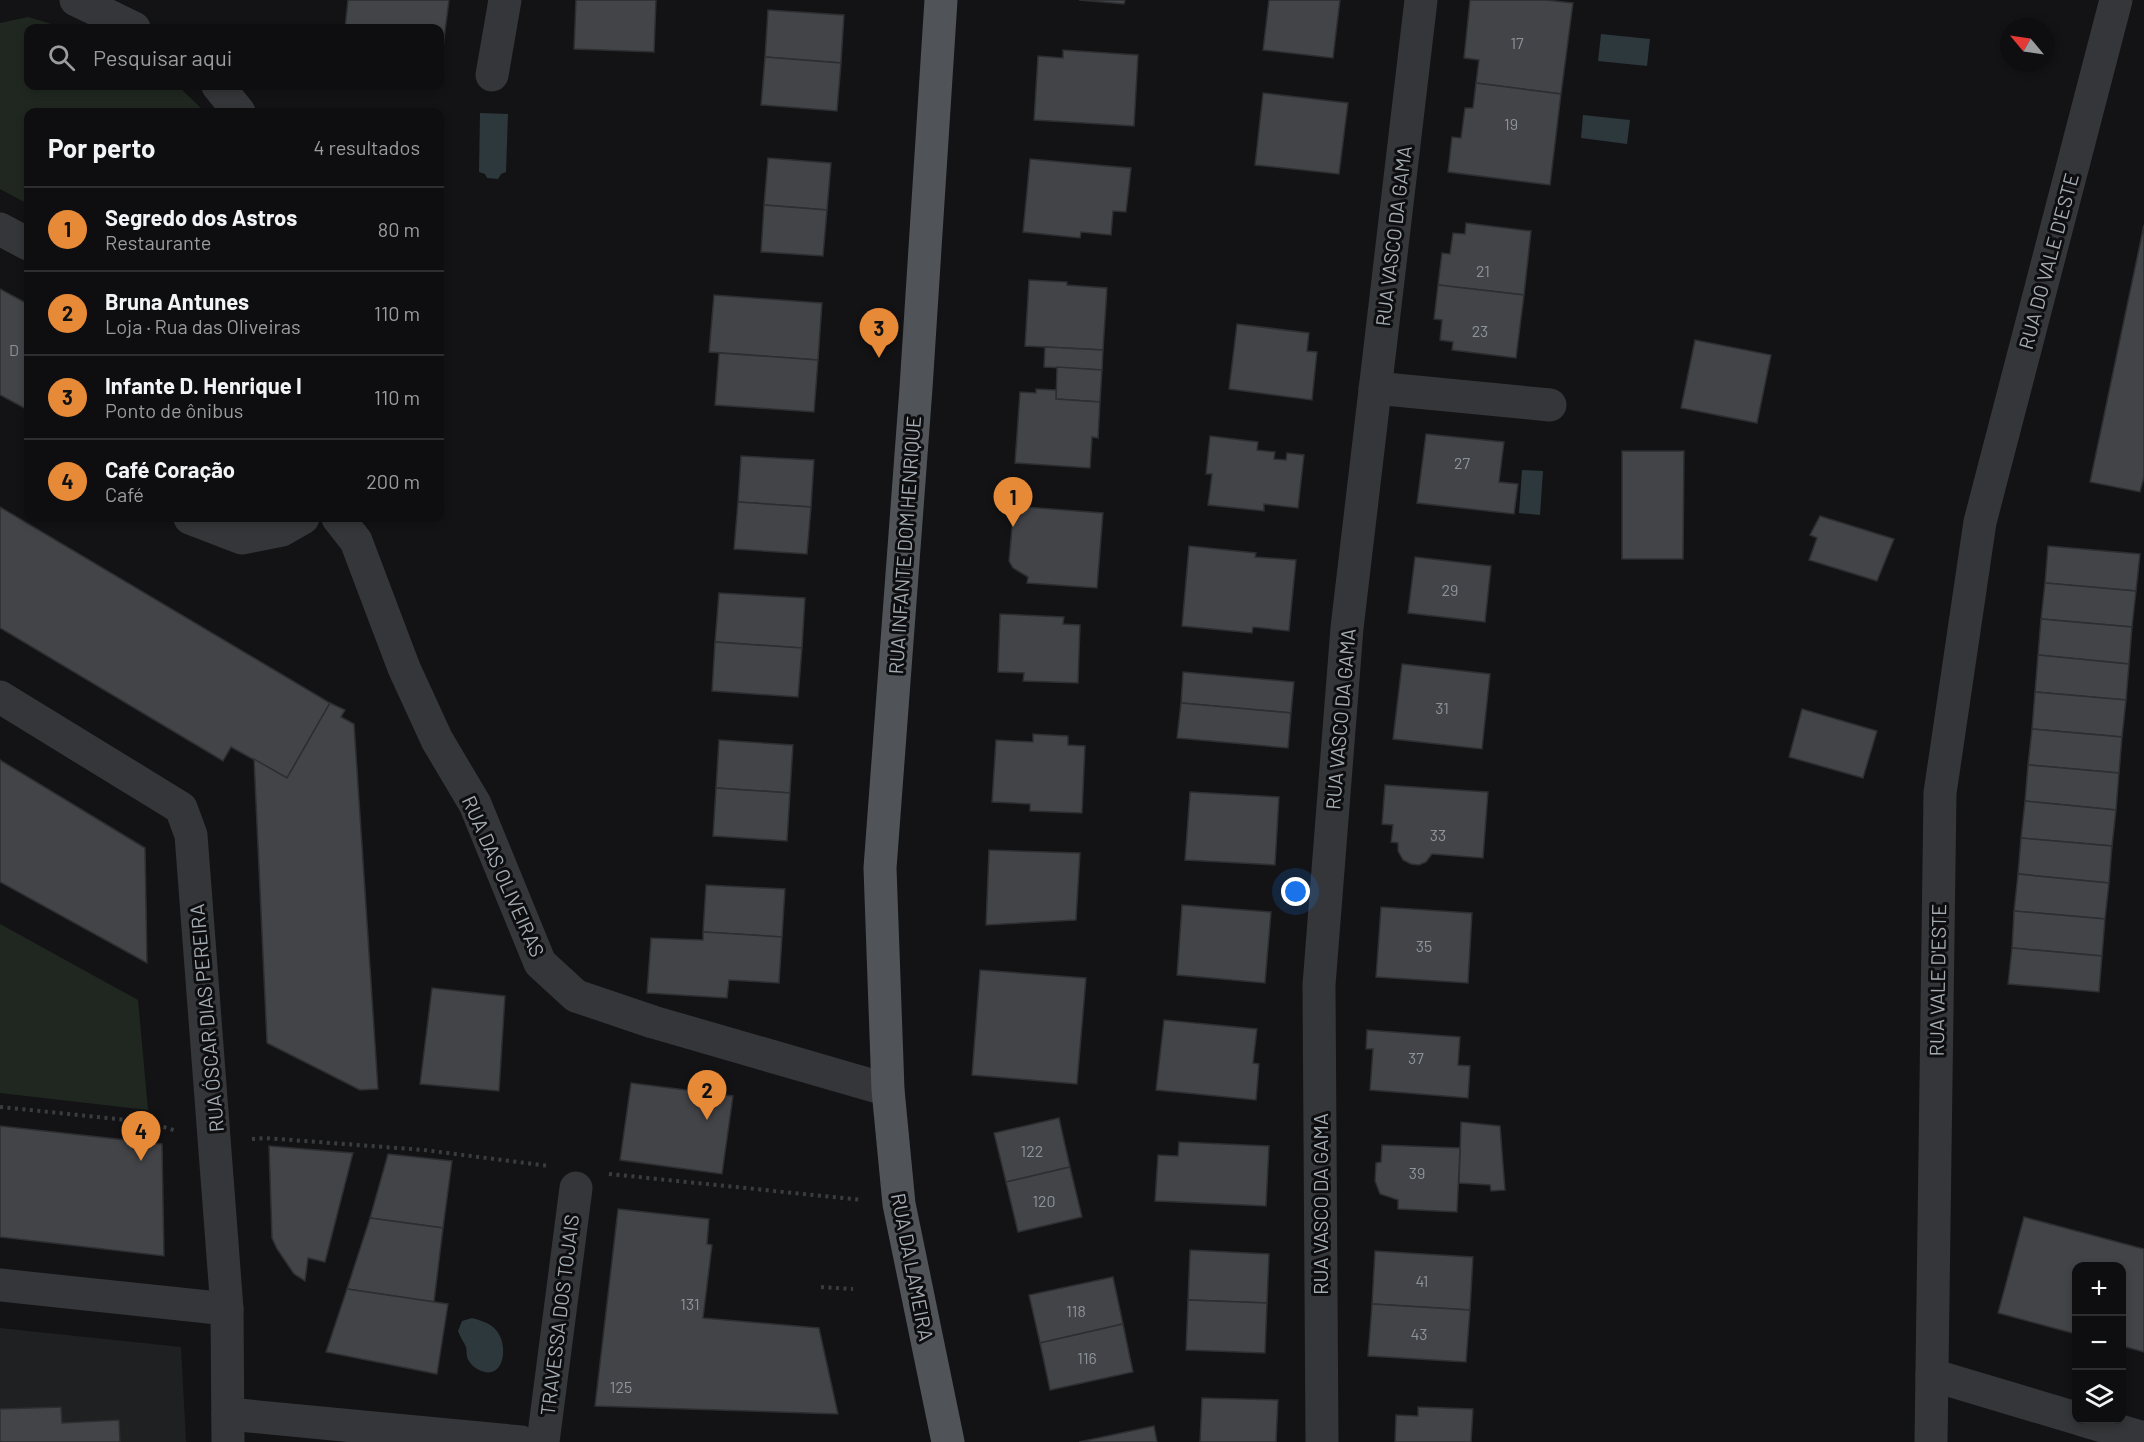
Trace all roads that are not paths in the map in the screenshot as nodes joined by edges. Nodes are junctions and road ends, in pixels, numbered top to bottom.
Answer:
1 (76, 0) edge
2 (505, 0) edge
3 (941, 0) edge
4 (1421, 0) edge
5 (2116, 0) edge
6 (126, 24) edge
7 (492, 75) dead end
8 (221, 90) edge
9 (236, 108) edge
10 (0, 229) edge
11 (24, 242) edge
12 (1375, 388) junction
13 (1550, 405) dead end
14 (200, 522) edge
15 (296, 522) edge
16 (341, 522) edge
17 (1980, 522) joint
18 (0, 697) edge
19 (888, 1090) junction
20 (576, 1188) dead end
21 (0, 1285) edge
22 (227, 1309) junction
23 (1932, 1375) junction
24 (2072, 1417) edge
25 (2098, 1424) edge
26 (228, 1428) edge
27 (2144, 1438) edge
28 (521, 1442) edge
29 (543, 1442) edge
30 (948, 1442) edge
31 (1322, 1442) edge
32 (1930, 1442) edge

1 - 6 street
2 - 7 street
3 - 19 main road, RUA INFANTE DOM HENRIQUE
4 - 12 street, RUA VASCO DA GAMA
5 - 17 street, RUA DO VALE D'ESTE
8 - 9 street
10 - 11 street
12 - 13 street
12 - 31 street, RUA VASCO DA GAMA
14 - 15 street
16 - 19 street, RUA DAS OLIVEIRAS
17 - 23 street, RUA VALE D'ESTE
18 - 22 street, RUA ÓSCAR DIAS PEREIRA
19 - 30 main road, RUA DA LAMEIRA
20 - 29 street, TRAVESSA DOS TOJAIS
21 - 22 street
22 - 26 street, RUA ÓSCAR DIAS PEREIRA
23 - 24 street
23 - 32 street, RUA VALE D'ESTE
25 - 27 street
26 - 28 street

